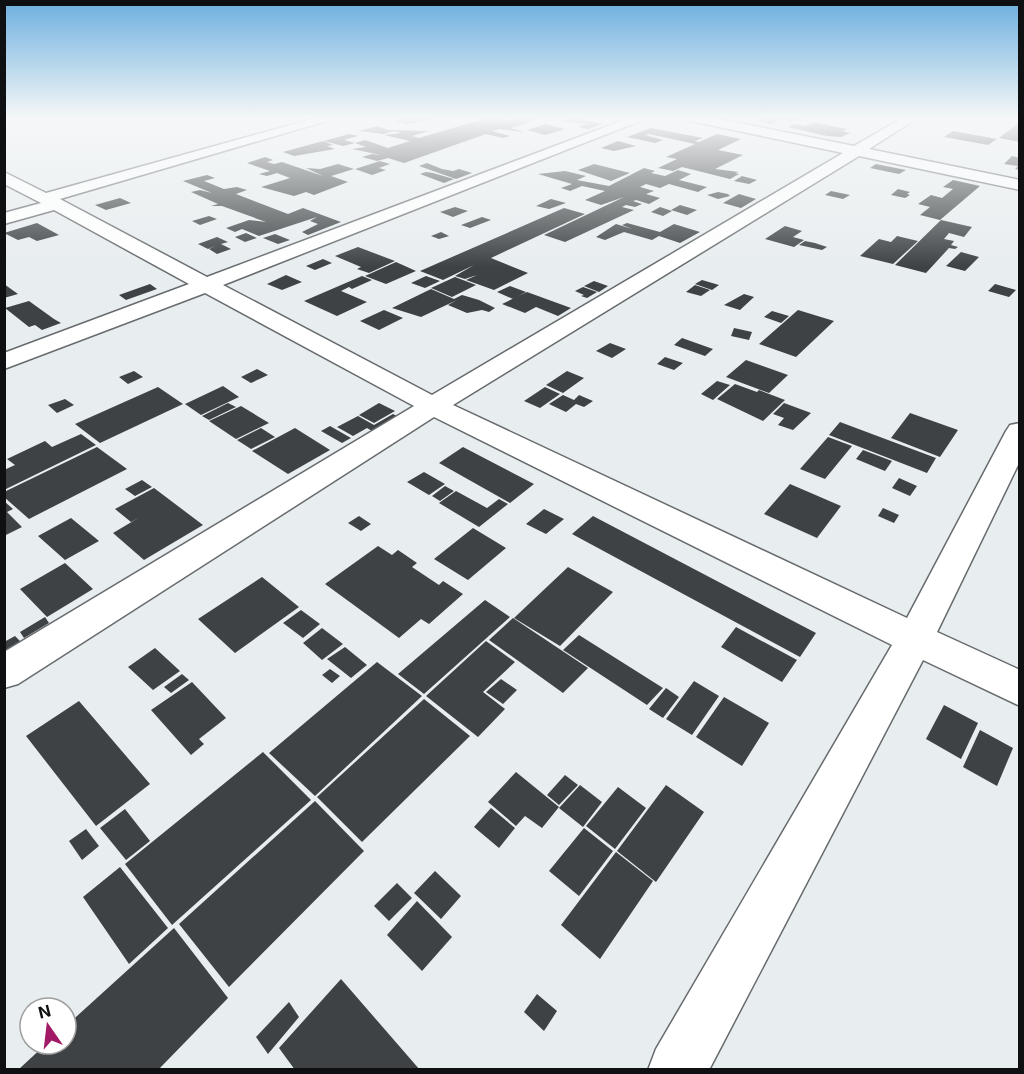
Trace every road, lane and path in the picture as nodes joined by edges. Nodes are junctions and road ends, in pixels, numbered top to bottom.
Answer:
1 (166, 167) edge
2 (515, 167) edge
3 (827, 167) edge
4 (933, 167) edge
5 (4, 177) edge
6 (1020, 185) edge
7 (52, 201) junction
8 (4, 219) edge
9 (208, 286) junction
10 (4, 362) edge
11 (434, 406) junction
12 (1020, 431) edge
13 (916, 637) junction
14 (4, 672) edge
15 (1020, 689) edge
16 (676, 1070) edge

1 - 7 street
2 - 9 street
3 - 11 street
4 - 6 street
5 - 7 street
7 - 8 street
7 - 9 street
9 - 10 street
9 - 11 street
11 - 13 street
11 - 14 street
12 - 13 street
13 - 15 street
13 - 16 street

